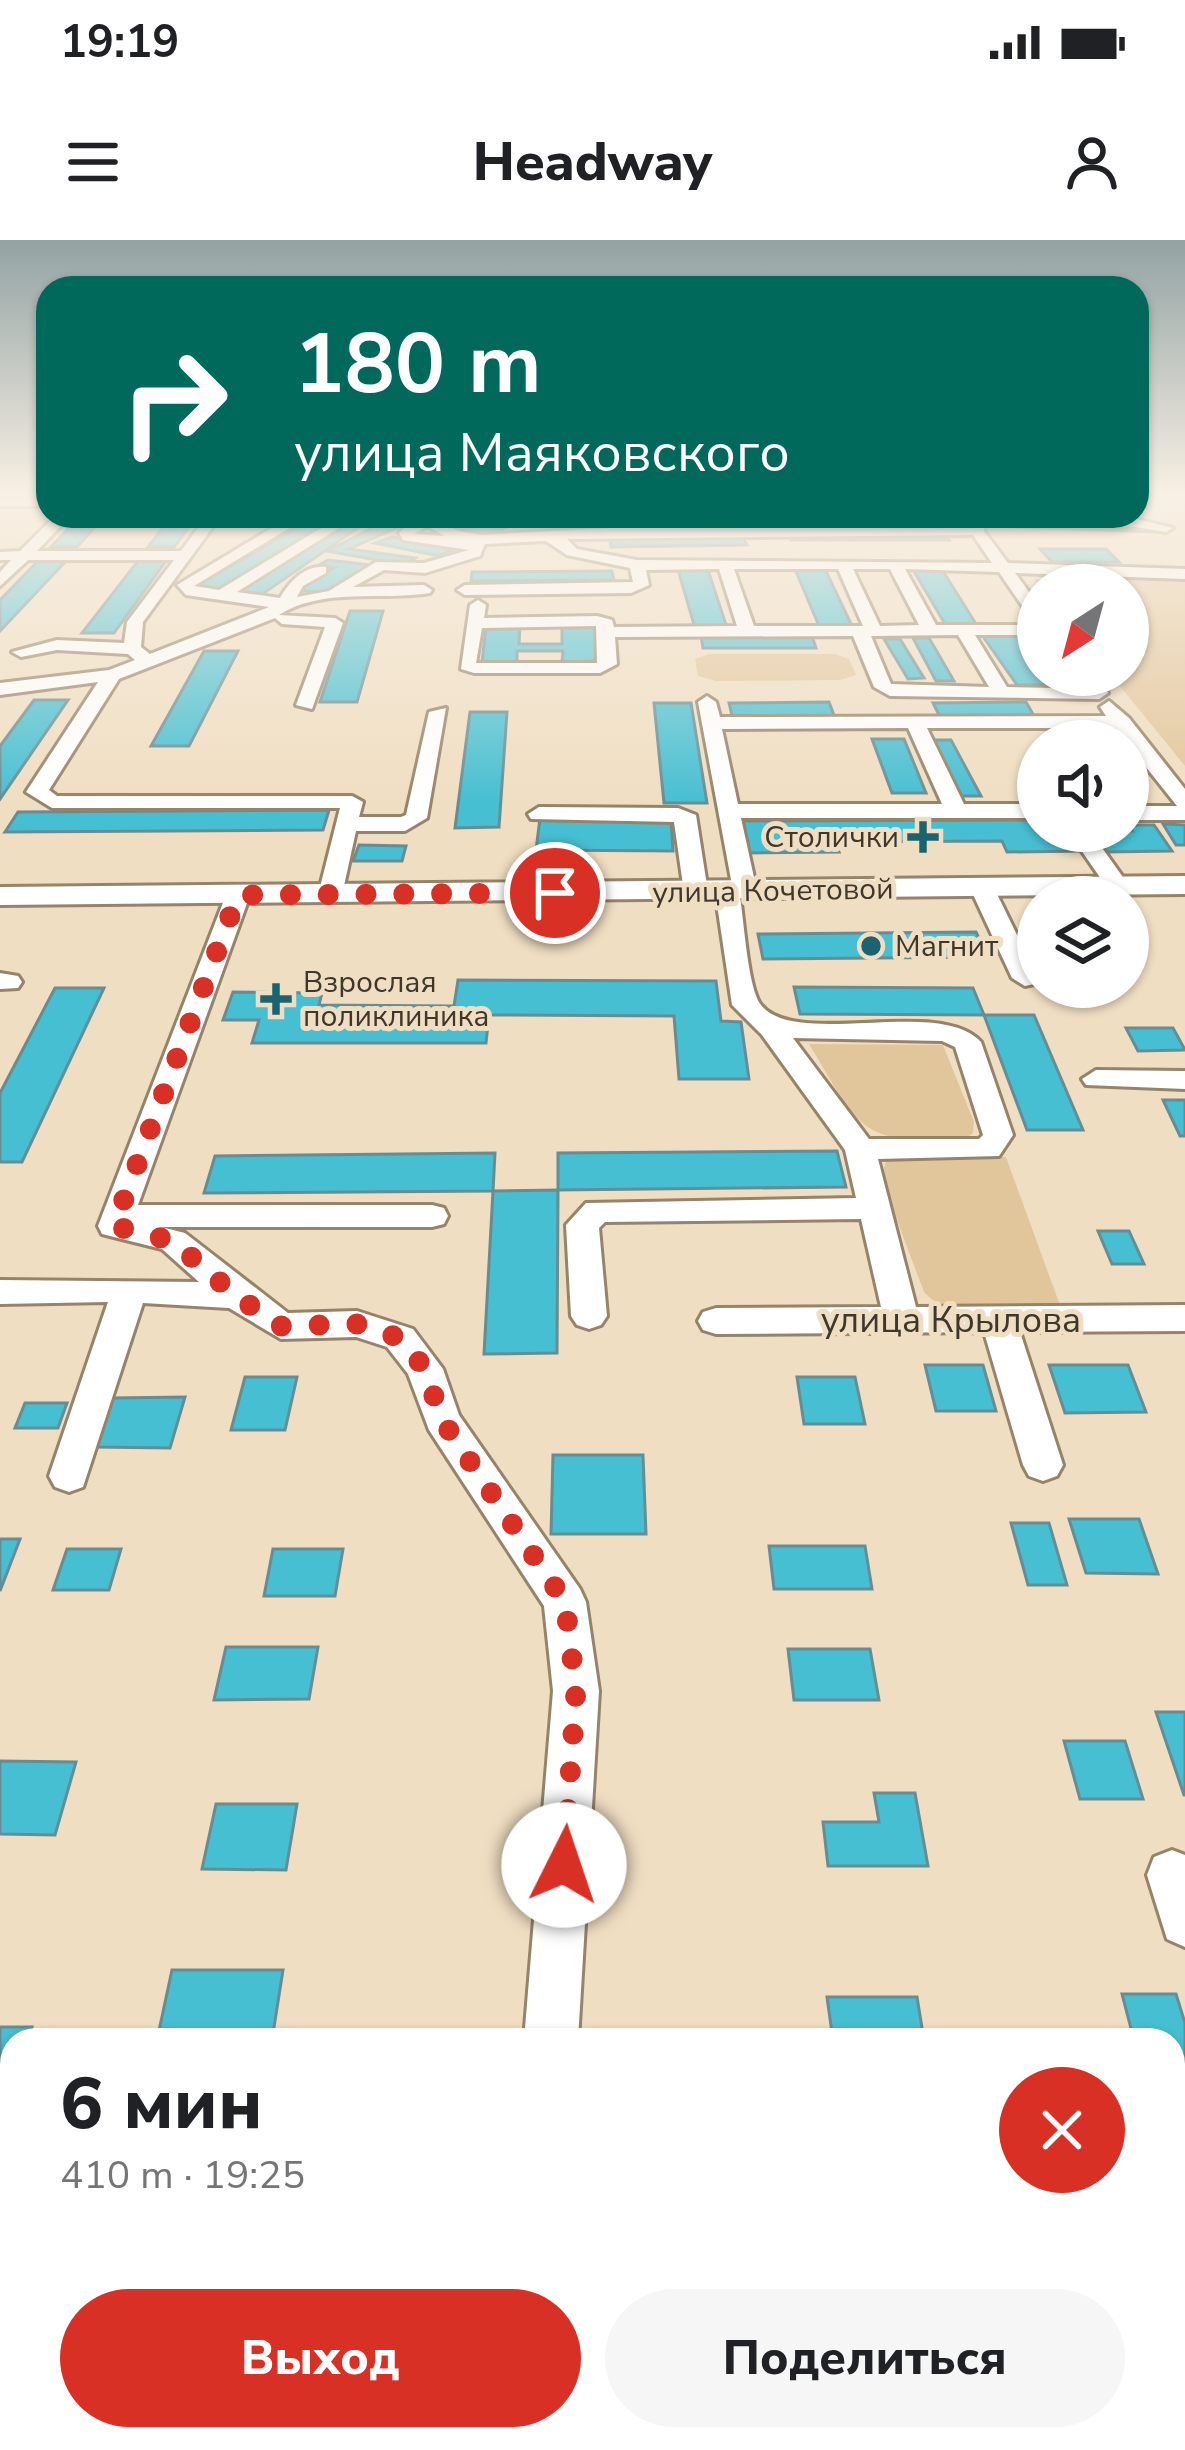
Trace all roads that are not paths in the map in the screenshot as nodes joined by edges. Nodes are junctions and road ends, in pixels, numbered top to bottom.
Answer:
1 (154, 597) edge
2 (219, 597) edge
3 (289, 597) edge
4 (318, 597) edge
5 (736, 597) edge
6 (855, 597) edge
7 (912, 597) edge
8 (285, 604) junction
9 (261, 620) junction
10 (929, 630) junction
11 (963, 630) junction
12 (1017, 630) edge
13 (867, 631) junction
14 (606, 632) junction
15 (747, 632) junction
16 (132, 649) junction
17 (148, 662) junction
18 (112, 675) junction
19 (0, 676) edge
20 (0, 689) edge
21 (1002, 692) junction
22 (1017, 692) edge
23 (1101, 696) edge
24 (305, 705) dead end
25 (439, 712) dead end
26 (1120, 720) edge
27 (1017, 722) edge
28 (915, 723) junction
29 (1149, 757) edge
30 (1185, 803) edge
31 (729, 811) junction
32 (956, 811) junction
33 (1017, 811) edge
34 (1149, 813) edge
35 (1185, 813) edge
36 (539, 814) dead end
37 (347, 824) junction
38 (1185, 885) edge
39 (1149, 886) edge
40 (1017, 887) edge
41 (982, 888) junction
42 (723, 891) junction
43 (238, 895) junction
44 (330, 895) junction
45 (0, 896) edge
46 (1017, 961) edge
47 (772, 1029) junction
48 (1096, 1079) dead end
49 (1185, 1080) edge
50 (860, 1148) junction
51 (875, 1208) junction
52 (432, 1216) dead end
53 (116, 1221) junction
54 (122, 1290) junction
55 (0, 1292) edge
56 (236, 1296) junction
57 (589, 1316) dead end
58 (1185, 1318) edge
59 (998, 1319) junction
60 (902, 1320) junction
61 (716, 1322) dead end
62 (1043, 1465) dead end
63 (69, 1475) dead end
64 (552, 2028) edge

1 - 16 street
2 - 8 street
3 - 8 street
4 - 8 street
5 - 15 street
6 - 13 street
7 - 10 street
8 - 9 street
9 - 17 street
9 - 24 street
10 - 11 street
10 - 13 street
11 - 12 street
11 - 21 street
13 - 15 street
13 - 21 street
14 - 14 street
14 - 15 street
16 - 17 street
16 - 19 street
17 - 18 street
18 - 20 street
18 - 37 street
21 - 22 street
23 - 26 street
25 - 37 street
27 - 28 street
28 - 31 street
28 - 32 street
29 - 30 street
31 - 32 street
31 - 42 street
32 - 33 street
34 - 35 street
36 - 42 street
37 - 44 street
38 - 39 main road, улица Кочетовой
40 - 41 main road, улица Кочетовой
41 - 42 main road, улица Кочетовой
41 - 46 street
42 - 44 main road, улица Кочетовой
42 - 47 street
43 - 44 main road, улица Кочетовой
43 - 45 main road, улица Кочетовой
43 - 53 street
47 - 50 street
47 - 50 street
48 - 49 street
50 - 51 street
51 - 57 street
51 - 60 street
52 - 53 street
53 - 54 street
53 - 56 street
54 - 55 street
54 - 56 street
54 - 63 street
56 - 64 street
58 - 59 street, улица Крылова
59 - 60 street, улица Крылова
59 - 62 street
60 - 61 street, улица Крылова

